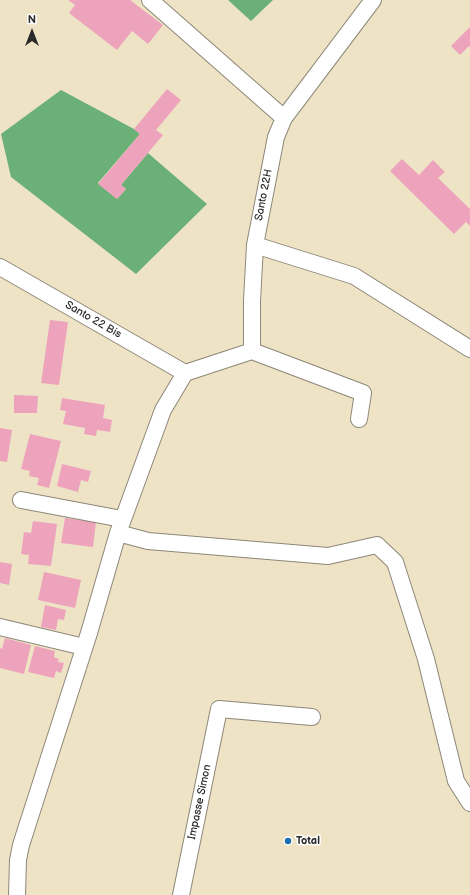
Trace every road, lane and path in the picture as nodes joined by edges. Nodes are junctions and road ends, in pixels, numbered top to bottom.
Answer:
1 (150, 0) edge
2 (373, 0) edge
3 (284, 118) junction
4 (255, 245) junction
5 (0, 267) edge
6 (470, 349) edge
7 (252, 351) junction
8 (185, 373) junction
9 (359, 419) dead end
10 (21, 500) dead end
11 (120, 526) junction
12 (0, 627) edge
13 (84, 647) junction
14 (312, 717) dead end
15 (470, 803) edge
16 (17, 895) edge
17 (181, 895) edge

1 - 3 street
2 - 3 street, Santo 22H
3 - 4 street, Santo 22H
4 - 6 street
4 - 7 street, Santo 22H
5 - 8 street, Santo 22 Bis
7 - 8 street
7 - 9 street
8 - 11 street
10 - 11 street
11 - 13 street
11 - 15 street
12 - 13 street
13 - 16 street
14 - 17 street, Impasse Simon

